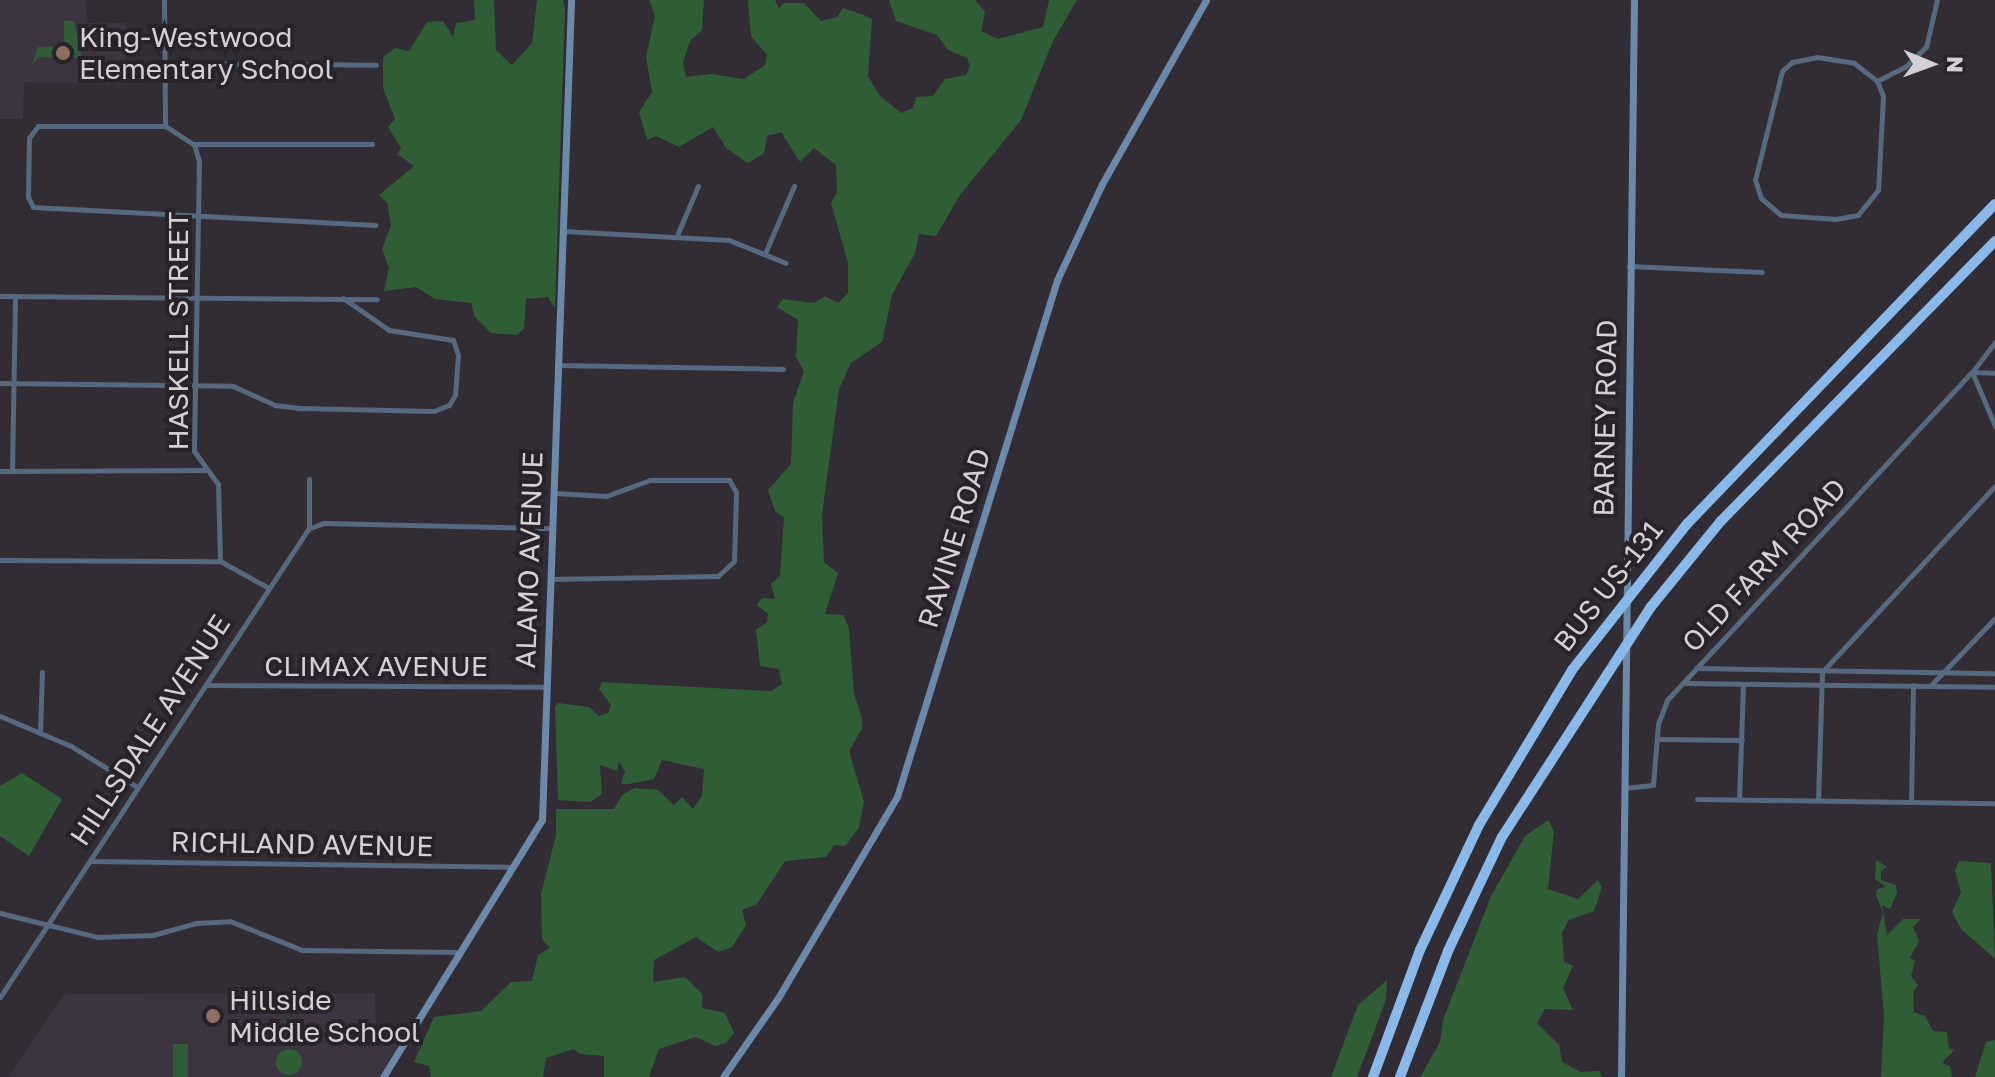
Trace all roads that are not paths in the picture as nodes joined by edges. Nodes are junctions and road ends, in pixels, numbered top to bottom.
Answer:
1 (164, 0) edge
2 (571, 0) edge
3 (1206, 0) edge
4 (1634, 0) edge
5 (1937, 0) edge
6 (163, 63) junction
7 (376, 65) dead end
8 (1877, 81) junction
9 (165, 126) junction
10 (193, 144) junction
11 (372, 144) dead end
12 (698, 186) dead end
13 (794, 186) dead end
14 (1995, 204) edge
15 (197, 218) junction
16 (376, 225) dead end
17 (563, 231) junction
18 (678, 233) junction
19 (1995, 241) edge
20 (766, 251) junction
21 (786, 263) dead end
22 (1628, 266) junction
23 (1762, 272) dead end
24 (0, 296) edge
25 (15, 296) junction
26 (196, 297) junction
27 (343, 298) junction
28 (377, 299) dead end
29 (1995, 342) edge
30 (556, 365) junction
31 (783, 369) dead end
32 (1972, 372) junction
33 (1995, 373) edge
34 (0, 383) edge
35 (13, 383) junction
36 (193, 385) junction
37 (1995, 426) edge
38 (205, 470) junction
39 (0, 471) edge
40 (12, 471) junction
41 (309, 479) dead end
42 (1995, 486) edge
43 (553, 493) junction
44 (309, 528) junction
45 (552, 528) junction
46 (0, 560) edge
47 (220, 561) junction
48 (551, 579) junction
49 (267, 587) junction
50 (1995, 618) edge
51 (1696, 668) junction
52 (42, 672) dead end
53 (1822, 672) junction
54 (1943, 673) junction
55 (1995, 673) edge
56 (1682, 683) junction
57 (1743, 684) junction
58 (205, 685) junction
59 (1822, 685) junction
60 (1913, 685) junction
61 (1932, 685) junction
62 (547, 687) junction
63 (1995, 687) edge
64 (0, 716) edge
65 (40, 731) junction
66 (1657, 739) junction
67 (1742, 740) junction
68 (137, 787) junction
69 (1624, 788) junction
70 (1697, 799) dead end
71 (1739, 800) junction
72 (1818, 800) junction
73 (1911, 801) junction
74 (1995, 803) edge
75 (89, 861) junction
76 (515, 867) junction
77 (0, 913) edge
78 (48, 925) junction
79 (460, 952) junction
80 (0, 997) edge
81 (383, 1077) edge
82 (723, 1077) edge
83 (1373, 1077) edge
84 (1400, 1077) edge
85 (1621, 1077) edge

1 - 6 street
2 - 17 street, ALAMO AVENUE
3 - 82 street, RAVINE ROAD
4 - 22 street, BARNEY ROAD
5 - 8 street
6 - 7 street
6 - 9 street
8 - 8 street
9 - 10 street
9 - 15 street
10 - 11 street
10 - 15 street, HASKELL STREET
12 - 18 street
13 - 20 street
14 - 83 highway, BUS US-131
15 - 16 street
15 - 26 street, HASKELL STREET
17 - 18 street
17 - 30 street, ALAMO AVENUE
18 - 20 street
19 - 84 highway, BUS US-131
20 - 21 street
22 - 23 street
22 - 69 street, BARNEY ROAD
24 - 25 street
25 - 26 street
25 - 35 street
26 - 27 street
26 - 36 street, HASKELL STREET
27 - 28 street
27 - 36 street
29 - 32 street, OLD FARM ROAD
30 - 31 street
30 - 43 street, ALAMO AVENUE
32 - 33 street
32 - 37 street
32 - 51 street, OLD FARM ROAD
34 - 35 street
35 - 36 street
35 - 40 street
36 - 38 street, HASKELL STREET
38 - 40 street
38 - 47 street, HASKELL STREET
39 - 40 street
41 - 44 street
42 - 53 street
43 - 45 street, ALAMO AVENUE
43 - 48 street
44 - 45 street
44 - 49 street, HILLSDALE AVENUE
45 - 48 street, ALAMO AVENUE
46 - 47 street
47 - 49 street
48 - 62 street, ALAMO AVENUE
49 - 58 street, HILLSDALE AVENUE
50 - 54 street
51 - 53 street
51 - 56 street, OLD FARM ROAD
52 - 65 street
53 - 54 street
53 - 59 street
54 - 55 street
54 - 61 street
56 - 57 street
56 - 66 street, OLD FARM ROAD
57 - 59 street
57 - 67 street
58 - 62 street, CLIMAX AVENUE
58 - 68 street, HILLSDALE AVENUE
59 - 60 street
59 - 72 street
60 - 61 street
60 - 73 street
61 - 63 street
62 - 76 street, ALAMO AVENUE
64 - 65 street
65 - 68 street
66 - 67 street
66 - 69 street, OLD FARM ROAD
67 - 71 street
68 - 75 street, HILLSDALE AVENUE
69 - 85 street, BARNEY ROAD
70 - 71 street
71 - 72 street
72 - 73 street
73 - 74 street
75 - 76 street, RICHLAND AVENUE
75 - 78 street, HILLSDALE AVENUE
76 - 79 street, ALAMO AVENUE
77 - 78 street
78 - 79 street
78 - 80 street, HILLSDALE AVENUE
79 - 81 street, ALAMO AVENUE

